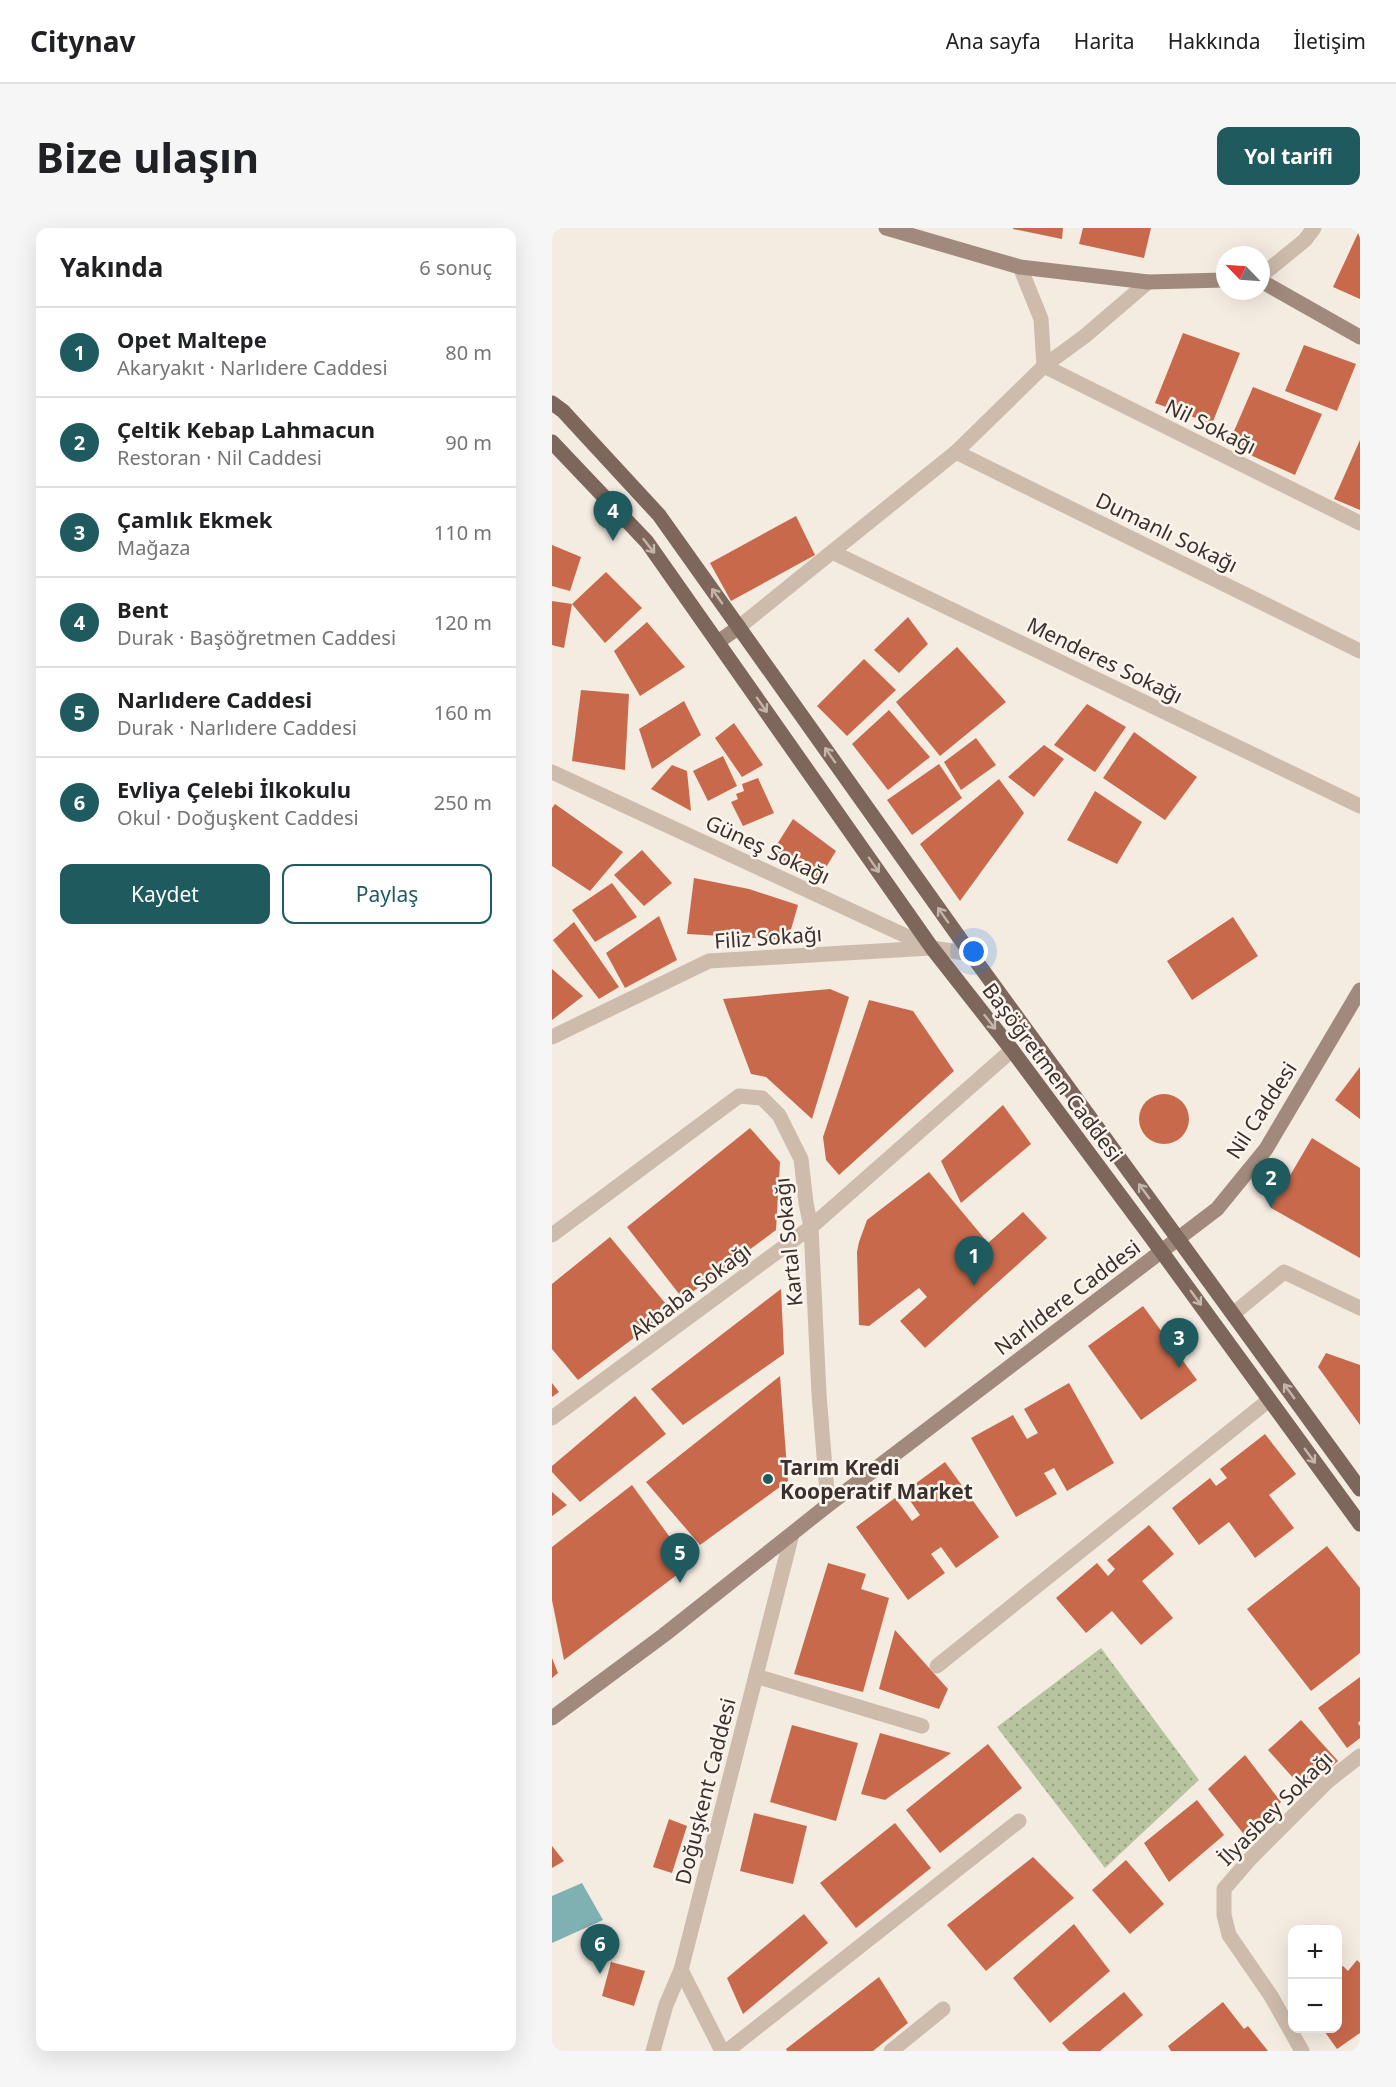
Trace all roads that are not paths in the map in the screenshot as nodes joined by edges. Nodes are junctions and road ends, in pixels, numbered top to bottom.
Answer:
1 (886, 228) edge
2 (1314, 228) edge
3 (1020, 267) junction
4 (1270, 269) edge
5 (1216, 280) edge
6 (1148, 282) junction
7 (1270, 286) edge
8 (1360, 337) edge
9 (1044, 366) junction
10 (552, 403) edge
11 (552, 442) edge
12 (956, 452) junction
13 (1360, 523) edge
14 (832, 552) junction
15 (739, 627) junction
16 (718, 642) junction
17 (1360, 651) edge
18 (552, 772) edge
19 (1360, 806) edge
20 (932, 948) junction
21 (970, 954) junction
22 (1360, 990) edge
23 (552, 1037) edge
24 (1012, 1050) junction
25 (811, 1227) junction
26 (552, 1235) edge
27 (1179, 1238) junction
28 (1161, 1251) junction
29 (1360, 1308) edge
30 (1233, 1314) junction
31 (1269, 1400) junction
32 (552, 1418) edge
33 (1360, 1489) edge
34 (828, 1505) junction
35 (1360, 1524) edge
36 (792, 1534) junction
37 (936, 1666) dead end
38 (756, 1676) junction
39 (552, 1718) edge
40 (922, 1726) dead end
41 (1360, 1756) edge
42 (1019, 1821) dead end
43 (681, 1971) junction
44 (943, 2009) dead end
45 (653, 2051) edge
46 (722, 2051) edge
47 (727, 2051) edge
48 (891, 2051) edge
49 (1302, 2051) edge

1 - 3 street
2 - 4 street
3 - 6 street
3 - 9 street
5 - 6 street
6 - 9 street
7 - 8 street
9 - 12 street
9 - 13 street, Nil Sokağı
15 -> 10 main road, Başöğretmen Caddesi
11 -> 16 main road, Başöğretmen Caddesi
12 - 14 street
12 - 17 street, Dumanlı Sokağı
14 - 15 street
14 - 19 street, Menderes Sokağı
15 - 16 street
21 -> 15 main road, Başöğretmen Caddesi
16 -> 20 main road, Başöğretmen Caddesi
18 - 20 street, Güneş Sokağı
20 - 21 street, Güneş Sokağı
20 - 23 street, Filiz Sokağı
20 -> 24 main road, Başöğretmen Caddesi
27 -> 21 main road, Başöğretmen Caddesi
22 - 27 street, Nil Caddesi
24 - 25 street, Akbaba Sokağı
24 - 28 main road, Başöğretmen Caddesi
25 - 26 street, Kartal Sokağı
25 - 32 street, Akbaba Sokağı
25 - 34 street, Kartal Sokağı
27 - 28 street, Narlıdere Caddesi
27 - 30 main road, Başöğretmen Caddesi
28 -> 31 main road, Başöğretmen Caddesi
28 - 34 street, Narlıdere Caddesi
29 - 30 street
33 -> 30 main road, Başöğretmen Caddesi
31 -> 35 main road, Başöğretmen Caddesi
31 - 37 street
34 - 36 street, Narlıdere Caddesi
36 - 38 street, Doğuşkent Caddesi
36 - 39 street, Narlıdere Caddesi
38 - 40 street
38 - 43 street, Doğuşkent Caddesi
41 - 49 street, İlyasbey Sokağı
42 - 47 street
43 - 45 street, Doğuşkent Caddesi
43 - 46 street
44 - 48 street

